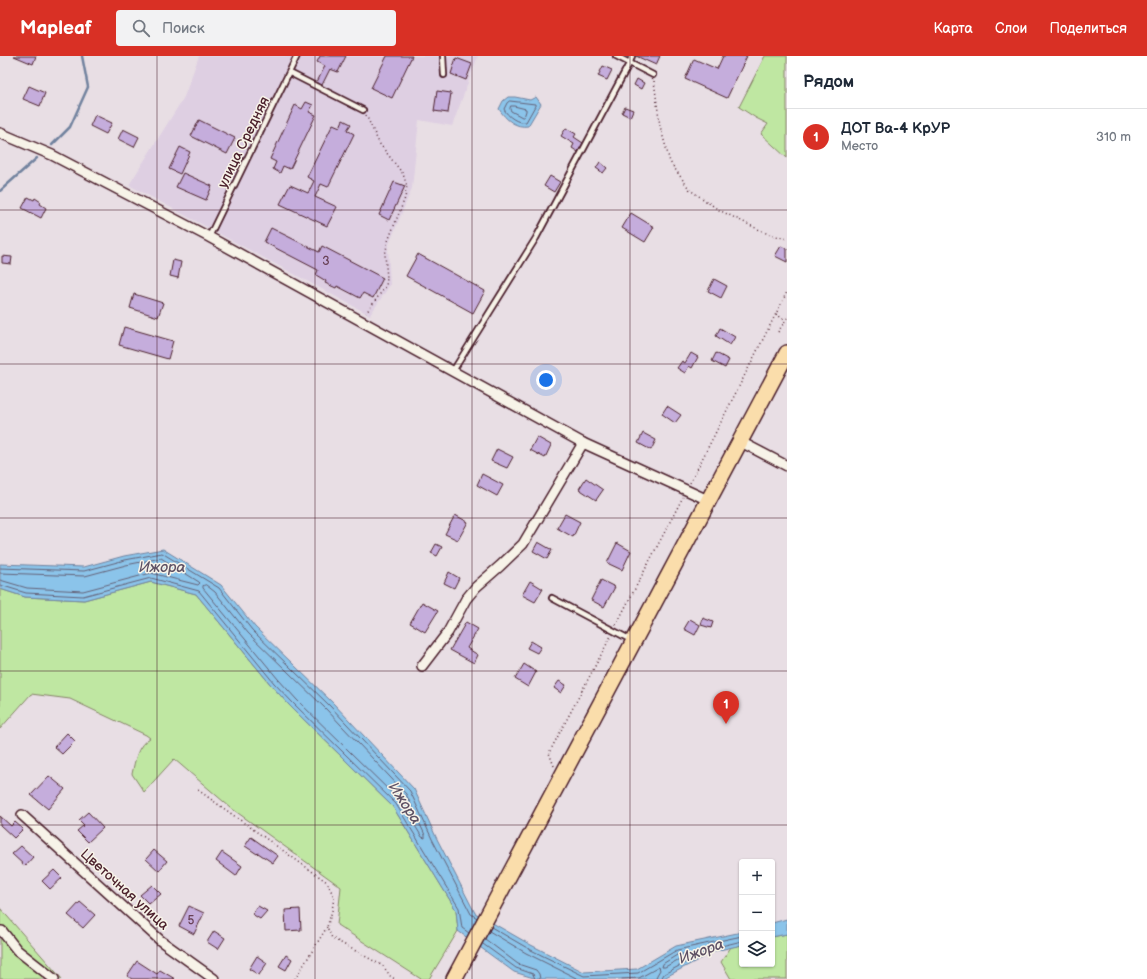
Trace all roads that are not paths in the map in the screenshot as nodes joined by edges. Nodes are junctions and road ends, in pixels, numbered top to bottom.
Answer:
1 (297, 56) edge
2 (443, 56) edge
3 (616, 56) edge
4 (632, 56) edge
5 (630, 62) junction
6 (290, 73) junction
7 (444, 75) dead end
8 (653, 75) road end
9 (363, 110) road end
10 (0, 133) edge
11 (209, 237) junction
12 (787, 353) edge
13 (453, 371) junction
14 (741, 442) junction
15 (583, 443) junction
16 (787, 466) edge
17 (708, 500) junction
18 (552, 598) dead end
19 (633, 641) junction
20 (422, 666) dead end
21 (22, 815) dead end
22 (0, 931) edge
23 (54, 979) edge
24 (214, 979) edge
25 (454, 979) edge

1 - 6 lane, улица Средняя
2 - 7 lane
3 - 5 lane
4 - 5 lane
5 - 8 lane
5 - 13 lane
6 - 9 lane
6 - 11 lane, улица Средняя
10 - 11 street
11 - 13 street
12 - 14 main road
13 - 15 street
14 - 16 street
14 - 17 main road
15 - 17 street
15 - 20 street
17 - 19 main road
18 - 19 lane
19 - 25 main road
21 - 24 street, Цветочная улица
22 - 23 street

